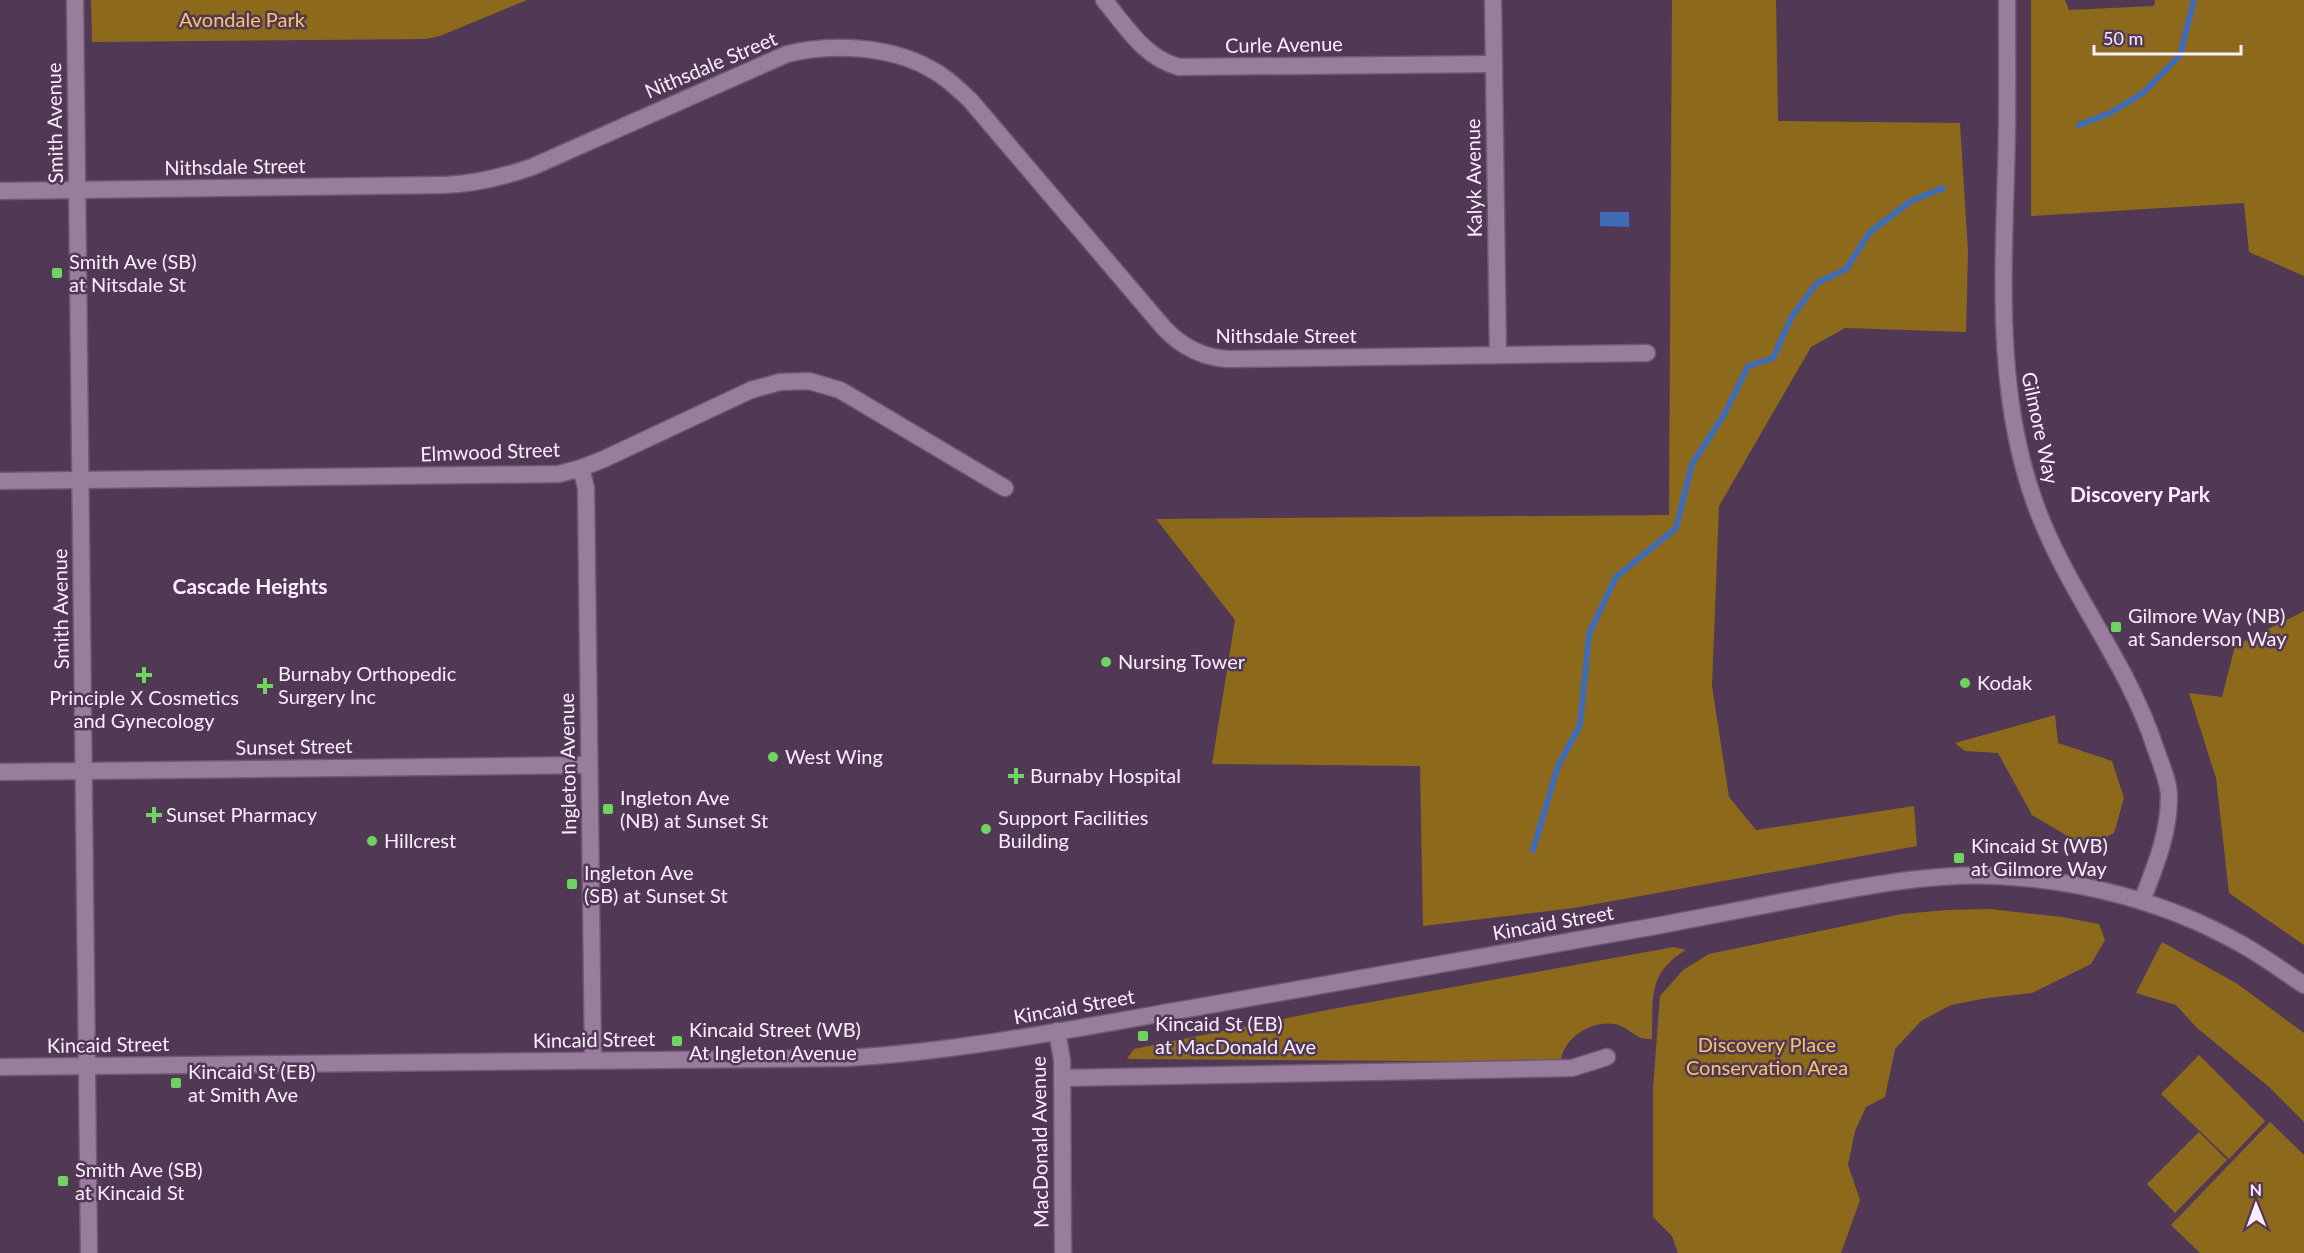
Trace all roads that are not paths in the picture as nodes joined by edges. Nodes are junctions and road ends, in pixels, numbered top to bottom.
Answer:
1 (75, 0) edge
2 (1104, 0) edge
3 (1493, 0) edge
4 (2007, 0) edge
5 (1494, 64) junction
6 (77, 190) junction
7 (0, 191) edge
8 (1647, 353) dead end
9 (1498, 355) junction
10 (581, 468) junction
11 (81, 480) junction
12 (0, 481) edge
13 (1005, 488) dead end
14 (588, 765) junction
15 (84, 771) junction
16 (0, 772) edge
17 (2142, 901) junction
18 (2304, 985) edge
19 (1057, 1031) junction
20 (1607, 1057) dead end
21 (593, 1060) junction
22 (86, 1066) junction
23 (0, 1067) edge
24 (1062, 1078) junction
25 (89, 1253) edge
26 (1063, 1253) edge

1 - 6 street, Smith Avenue
2 - 5 street, Curle Avenue
3 - 5 street, Kalyk Avenue
4 - 17 street, Gilmore Way
5 - 9 street, Kalyk Avenue
6 - 7 street, Nithsdale Street
6 - 9 street, Nithsdale Street
6 - 11 street, Smith Avenue
8 - 9 street, Nithsdale Street
10 - 11 street, Elmwood Street
10 - 13 street, Elmwood Street
10 - 14 street, Ingleton Avenue
11 - 12 street, Elmwood Street
11 - 15 street, Smith Avenue
14 - 15 street, Sunset Street
14 - 21 street, Ingleton Avenue
15 - 16 street, Sunset Street
15 - 22 street, Smith Avenue
17 - 18 street, Kincaid Street
17 - 19 street, Kincaid Street
19 - 21 street, Kincaid Street
19 - 24 street, MacDonald Avenue
20 - 24 street
21 - 22 street, Kincaid Street
22 - 23 street, Kincaid Street
22 - 25 street, Smith Avenue
24 - 26 street, MacDonald Avenue

